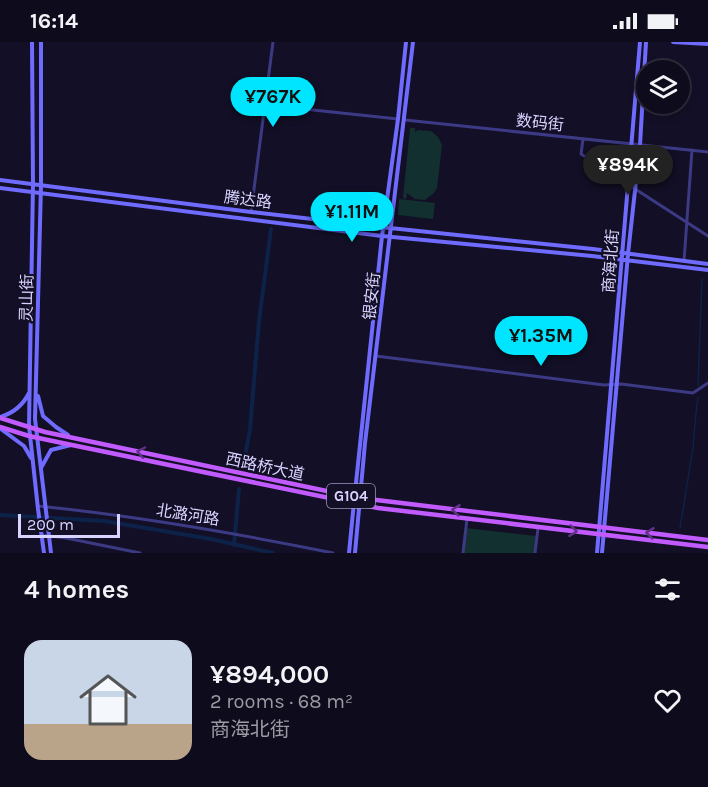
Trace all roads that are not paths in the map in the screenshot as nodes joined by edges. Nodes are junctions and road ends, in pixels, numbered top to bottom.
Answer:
1 (32, 42) edge
2 (41, 42) edge
3 (273, 42) edge
4 (406, 42) edge
5 (413, 42) edge
6 (640, 42) edge
7 (646, 42) edge
8 (673, 42) edge
9 (708, 44) edge
10 (265, 105) junction
11 (398, 119) junction
12 (405, 120) junction
13 (583, 139) junction
14 (631, 144) junction
15 (640, 145) junction
16 (692, 150) junction
17 (708, 152) edge
18 (0, 180) edge
19 (33, 184) junction
20 (628, 184) junction
21 (41, 185) junction
22 (0, 188) edge
23 (634, 188) junction
24 (33, 192) junction
25 (40, 192) junction
26 (251, 212) junction
27 (687, 222) junction
28 (384, 227) junction
29 (390, 228) junction
30 (382, 236) junction
31 (390, 236) junction
32 (708, 236) edge
33 (622, 253) junction
34 (628, 254) junction
35 (621, 259) junction
36 (628, 260) junction
37 (684, 261) junction
38 (708, 264) edge
39 (708, 270) edge
40 (376, 356) junction
41 (708, 383) edge
42 (614, 385) junction
43 (30, 392) junction
44 (37, 392) junction
45 (0, 412) edge
46 (8, 415) junction
47 (0, 417) edge
48 (29, 426) junction
49 (0, 428) edge
50 (36, 429) junction
51 (0, 433) edge
52 (29, 436) junction
53 (37, 436) junction
54 (13, 437) junction
55 (71, 437) junction
56 (72, 445) junction
57 (33, 460) junction
58 (41, 471) junction
59 (357, 500) junction
60 (38, 508) junction
61 (45, 508) junction
62 (467, 518) junction
63 (538, 526) junction
64 (602, 527) junction
65 (601, 534) junction
66 (42, 535) junction
67 (48, 536) junction
68 (708, 540) edge
69 (708, 547) edge
70 (44, 553) edge
71 (51, 553) edge
72 (140, 553) edge
73 (333, 553) edge
74 (349, 553) edge
75 (355, 553) edge
76 (463, 553) edge
77 (536, 553) edge
78 (599, 553) edge

1 - 19 main road, 灵山街
2 - 21 main road, 灵山街
3 - 10 street
4 - 11 main road, 银安街
5 - 12 main road, 银安街
6 - 14 main road, 商海北街
7 - 15 main road, 商海北街
8 - 9 main road
10 - 11 street
10 - 26 street
11 - 28 main road, 银安街
12 - 13 street, 数码街
12 - 29 main road, 银安街
13 - 14 street, 数码街
13 - 20 street
14 - 15 street, 数码街
14 - 20 main road, 商海北街
15 - 16 street, 数码街
15 - 23 main road, 商海北街
16 - 17 street, 数码街
16 - 27 street
18 - 19 main road, 腾达路
19 - 21 main road, 腾达路
19 - 24 main road, 灵山街
20 - 23 street
20 - 33 main road, 商海北街
21 - 25 main road, 灵山街
21 - 26 main road, 腾达路
22 - 24 main road, 腾达路
23 - 27 street
23 - 34 main road, 商海北街
24 - 25 main road, 腾达路
24 - 43 main road, 灵山街
25 - 30 main road, 腾达路
25 - 44 main road, 灵山街
26 - 28 main road, 腾达路
27 - 32 street
27 - 37 street
28 - 29 main road, 腾达路
28 - 30 main road, 银安街
29 - 31 main road, 银安街
29 - 33 main road, 腾达路
30 - 31 main road, 腾达路
30 - 59 main road, 银安街
31 - 35 main road, 腾达路
31 - 40 main road, 银安街
33 - 34 main road, 腾达路
33 - 35 main road, 商海北街
34 - 36 main road, 商海北街
34 - 37 main road, 腾达路
35 - 36 main road, 腾达路
35 - 42 main road, 商海北街
36 - 39 main road, 腾达路
36 - 42 main road, 商海北街
37 - 38 main road, 腾达路
40 - 42 street
40 - 59 main road, 银安街
41 - 42 street
42 - 64 main road, 商海北街
43 - 46 main road
43 - 48 main road, 灵山街
44 - 50 main road, 灵山街
44 - 55 main road
45 - 46 main road
46 - 47 main road
47 - 48 main road, 西路桥大道 / G104
48 - 50 main road, 西路桥大道 / G104
48 - 52 main road, 灵山街
49 - 52 main road, 西路桥大道 / G104
49 - 54 main road
50 - 53 main road, 灵山街
50 - 55 main road, 西路桥大道 / G104
51 - 54 main road
52 - 53 main road, 西路桥大道 / G104
52 - 57 main road, 灵山街
53 - 56 main road, 西路桥大道 / G104
53 - 58 main road, 灵山街
54 - 57 main road
59 -> 55 main road, 西路桥大道 / G104
56 - 58 main road
56 - 59 main road, 西路桥大道 / G104
57 - 60 main road, 灵山街
58 - 61 main road, 灵山街
59 - 62 main road, 西路桥大道 / G104
64 -> 59 main road, 西路桥大道 / G104
59 - 74 main road, 银安街
59 - 75 main road, 银安街
60 - 61 street, 北潞河路
60 - 66 main road, 灵山街
61 - 67 main road, 灵山街
61 - 73 street, 北潞河路
62 - 63 main road, 西路桥大道 / G104
62 - 76 street
63 -> 65 main road, 西路桥大道 / G104
63 - 77 street
64 - 65 main road, 商海北街
68 -> 64 main road, 西路桥大道 / G104
65 - 69 main road, 西路桥大道 / G104
65 - 78 main road, 商海北街
66 - 67 street
66 - 70 main road, 灵山街
67 - 71 main road, 灵山街
67 - 72 street

